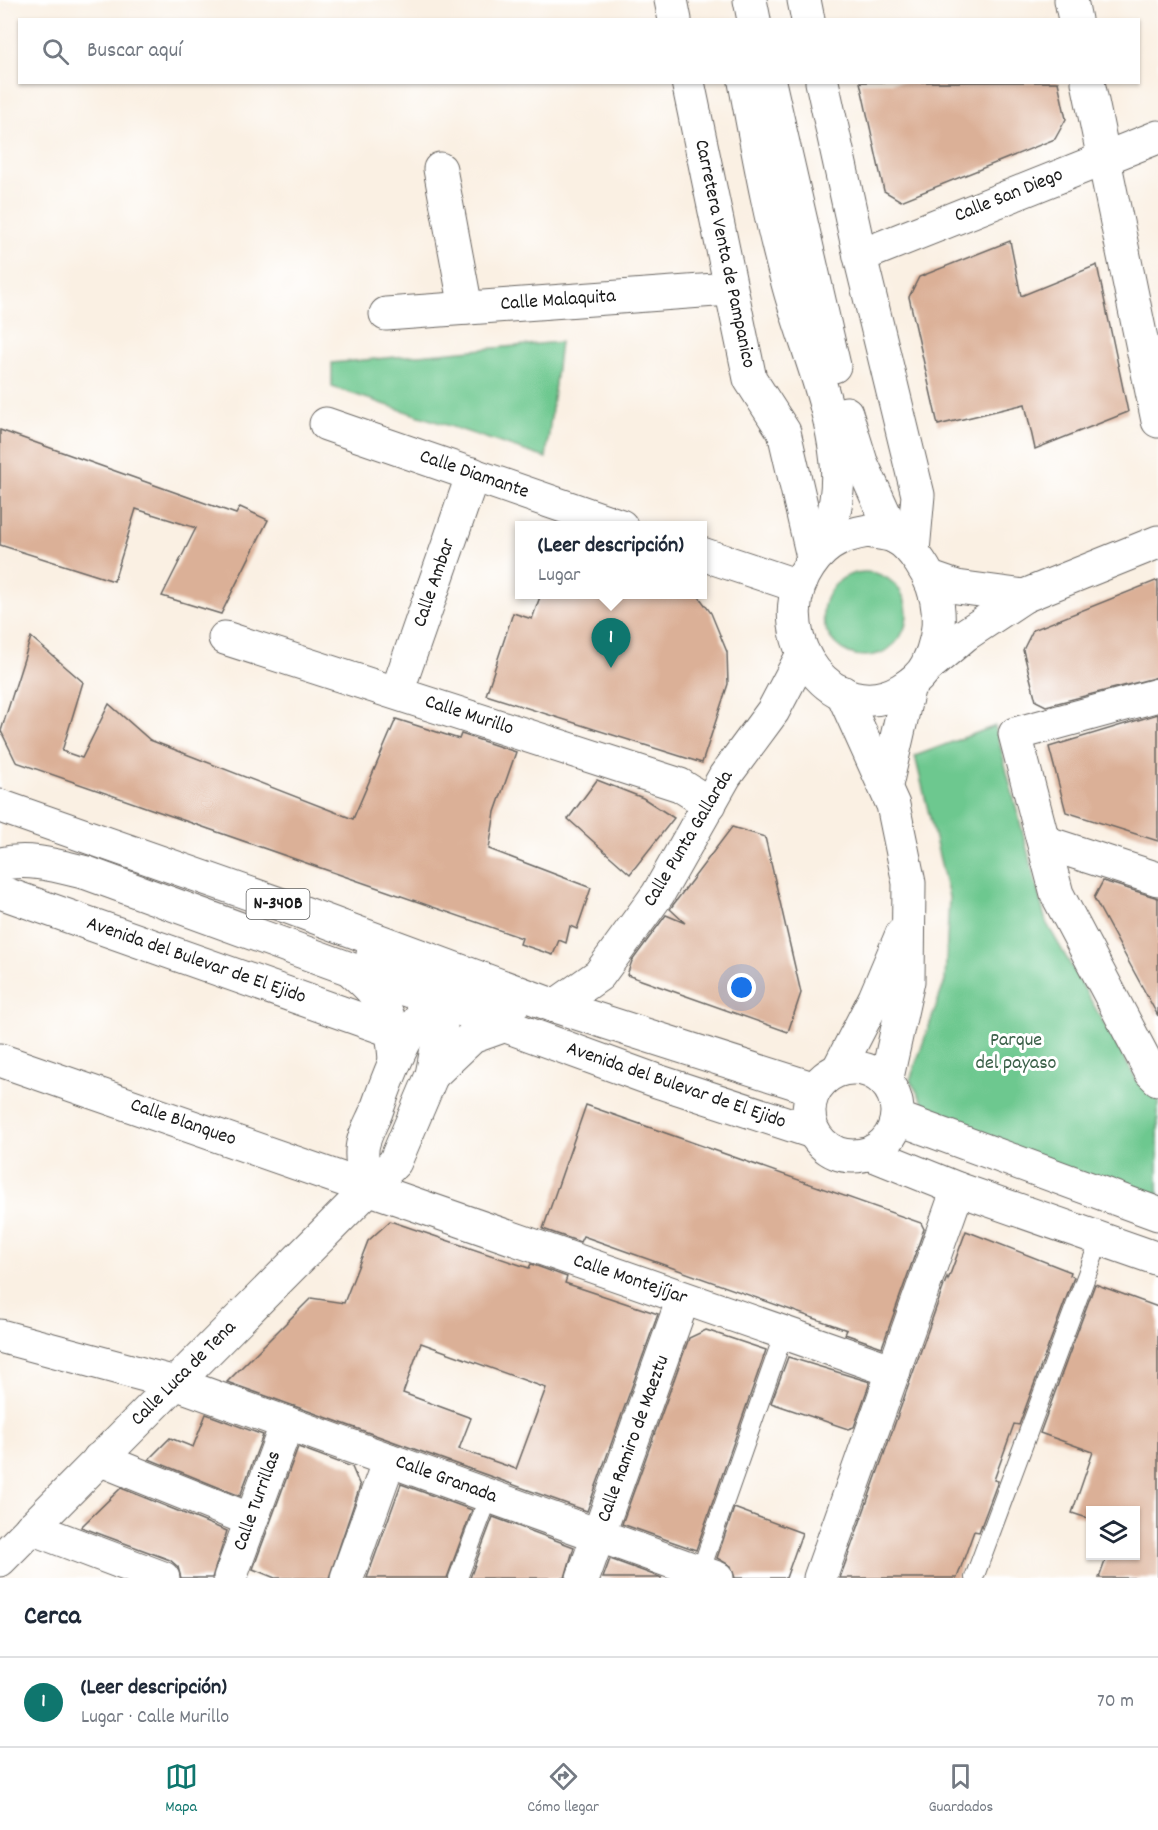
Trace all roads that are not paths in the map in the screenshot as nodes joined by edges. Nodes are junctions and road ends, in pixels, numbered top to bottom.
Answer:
1 (671, 0) edge
2 (729, 0) edge
3 (750, 0) edge
4 (804, 0) edge
5 (1071, 0) edge
6 (675, 18) edge
7 (733, 18) edge
8 (754, 18) edge
9 (808, 18) edge
10 (1075, 18) edge
11 (688, 84) edge
12 (745, 84) edge
13 (769, 84) edge
14 (822, 84) edge
15 (1088, 84) edge
16 (1158, 137) edge
17 (1104, 158) junction
18 (440, 169) dead end
19 (860, 256) junction
20 (729, 289) junction
21 (466, 308) junction
22 (386, 314) dead end
23 (1158, 421) edge
24 (326, 424) dead end
25 (473, 474) junction
26 (609, 521) edge
27 (1158, 542) edge
28 (821, 551) junction
29 (913, 555) junction
30 (707, 556) edge
31 (798, 586) junction
32 (1024, 596) junction
33 (225, 638) dead end
34 (802, 656) junction
35 (917, 677) junction
36 (397, 692) junction
37 (842, 692) junction
38 (1158, 695) edge
39 (886, 785) junction
40 (710, 804) junction
41 (0, 806) edge
42 (1044, 842) junction
43 (0, 864) edge
44 (1158, 879) edge
45 (0, 892) edge
46 (288, 908) junction
47 (907, 921) junction
48 (354, 973) junction
49 (438, 1003) junction
50 (555, 1006) junction
51 (503, 1026) junction
52 (394, 1045) junction
53 (0, 1060) edge
54 (432, 1075) junction
55 (1158, 1078) edge
56 (826, 1080) junction
57 (886, 1082) junction
58 (897, 1118) junction
59 (813, 1132) junction
60 (871, 1154) junction
61 (367, 1188) junction
62 (958, 1189) junction
63 (1158, 1214) edge
64 (1100, 1239) junction
65 (1158, 1259) edge
66 (683, 1299) junction
67 (784, 1333) junction
68 (0, 1336) edge
69 (894, 1371) junction
70 (175, 1383) junction
71 (287, 1423) junction
72 (99, 1460) junction
73 (389, 1460) junction
74 (489, 1496) junction
75 (251, 1520) junction
76 (31, 1528) junction
77 (599, 1535) junction
78 (0, 1560) edge
79 (705, 1576) edge
80 (163, 1578) edge
81 (230, 1578) edge
82 (347, 1578) edge
83 (458, 1578) edge
84 (583, 1578) edge
85 (820, 1578) edge
86 (974, 1578) edge

1 - 6 street
2 - 7 street
3 - 8 street
4 - 9 street
5 - 10 street
11 - 20 street, Carretera Venta de Pampanico
12 - 28 street
13 - 29 street
14 - 19 street
15 - 17 street
16 - 17 street, Calle San Diego
17 - 19 street, Calle San Diego
17 - 23 street
18 - 21 street
19 - 29 street
20 - 21 street, Calle Malaquita
20 - 28 street, Carretera Venta de Pampanico
21 - 22 street, Calle Malaquita
24 - 25 street, Calle Diamante
25 - 26 street, Calle Diamante
25 - 36 street, Calle Ambar
27 - 32 street
28 - 29 street
28 - 31 street
29 - 32 street
29 - 35 street
30 - 31 street
31 - 34 street
32 - 35 street
33 - 36 street, Calle Murillo
34 - 37 street
34 - 40 street, Calle Punta Gallarda
35 - 37 street
35 - 39 street
36 - 40 street, Calle Murillo
37 - 39 street
38 - 42 street
39 - 47 street
40 - 50 street, Calle Punta Gallarda
41 - 46 street, Avenida del Bulevar de El Ejido / N-340B
42 - 44 street
42 - 55 street
43 - 48 street, Avenida del Bulevar de El Ejido / N-340B
45 - 52 street, Avenida del Bulevar de El Ejido
46 - 49 street, Avenida del Bulevar de El Ejido
46 - 50 street, Avenida del Bulevar de El Ejido / N-340B
47 - 56 street
47 - 57 street
48 - 49 street, Avenida del Bulevar de El Ejido / N-340B
48 - 52 street
49 - 50 street, Avenida del Bulevar de El Ejido
49 - 51 street, Avenida del Bulevar de El Ejido / N-340B
49 - 52 street
49 - 54 street, Calle Luca de Tena
50 - 56 street, Avenida del Bulevar de El Ejido
51 - 54 street, Calle Luca de Tena
51 - 59 street, Avenida del Bulevar de El Ejido
52 - 61 street
53 - 61 street, Calle Blanqueo
54 - 61 street, Calle Luca de Tena
56 - 57 street, Avenida del Bulevar de El Ejido
56 - 59 street, Avenida del Bulevar de El Ejido
57 - 58 street
58 - 60 street
58 - 63 street
59 - 60 street, Avenida del Bulevar de El Ejido
60 - 62 street, Avenida del Bulevar de El Ejido
61 - 66 street, Calle Montejíjar
61 - 70 street, Calle Luca de Tena
62 - 64 street, Avenida del Bulevar de El Ejido
62 - 69 street
64 - 65 street, Avenida del Bulevar de El Ejido
64 - 86 lane
66 - 67 street, Calle Montejíjar
66 - 77 street, Calle Ramiro de Maeztu
67 - 69 street, Calle Montejíjar
67 - 79 lane
68 - 70 street, Calle Granada
69 - 85 street
70 - 71 street, Calle Granada
70 - 72 street, Calle Luca de Tena
71 - 73 street, Calle Granada
71 - 75 street, Calle Turrillas
72 - 75 street
72 - 76 street, Calle Luca de Tena
73 - 74 street, Calle Granada
73 - 82 street
74 - 77 street, Calle Granada
74 - 83 lane
75 - 81 street, Calle Turrillas
76 - 78 street, Calle Luca de Tena
76 - 80 street
77 - 79 street, Calle Granada
77 - 84 street, Calle Ramiro de Maeztu

